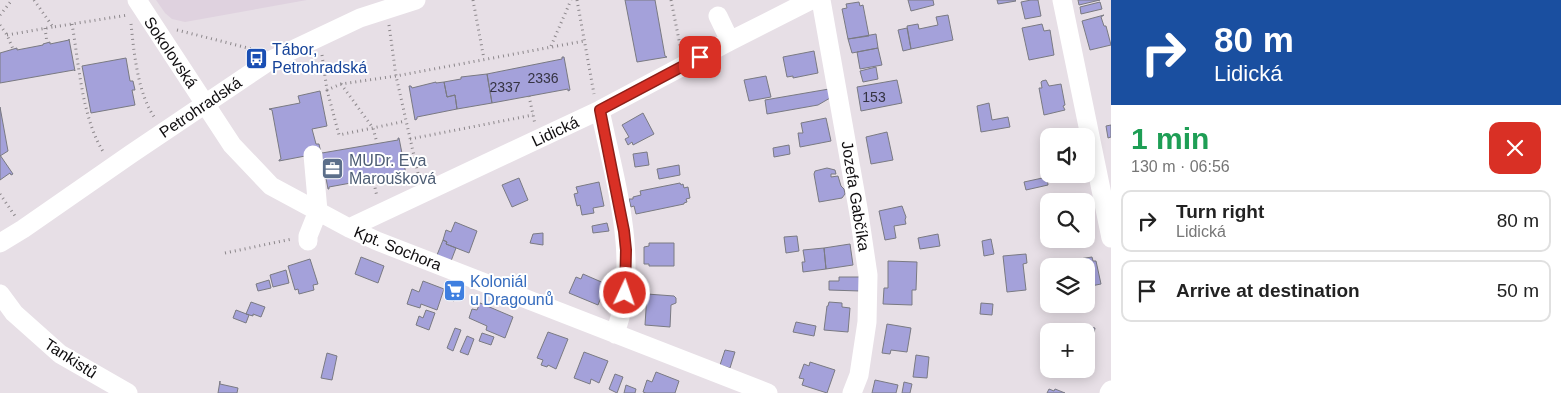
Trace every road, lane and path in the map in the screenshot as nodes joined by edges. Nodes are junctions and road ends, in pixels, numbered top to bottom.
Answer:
1 (12, 0) edge
2 (34, 0) edge
3 (137, 0) edge
4 (416, 0) edge
5 (473, 0) edge
6 (571, 0) edge
7 (577, 0) edge
8 (672, 0) edge
9 (811, 0) edge
10 (821, 0) edge
11 (1062, 0) edge
12 (359, 9) edge
13 (0, 15) edge
14 (718, 16) dead end
15 (388, 19) dead end
16 (153, 23) junction
17 (72, 24) junction
18 (52, 27) junction
19 (1, 28) edge
20 (45, 28) junction
21 (7, 35) junction
22 (584, 41) junction
23 (730, 41) junction
24 (47, 43) dead end
25 (550, 47) junction
26 (321, 48) dead end
27 (12, 50) dead end
28 (264, 52) dead end
29 (682, 58) dead end
30 (484, 59) junction
31 (396, 76) junction
32 (341, 84) junction
33 (327, 90) junction
34 (530, 96) dead end
35 (597, 103) junction
36 (205, 104) junction
37 (533, 115) junction
38 (406, 121) junction
39 (159, 123) dead end
40 (373, 128) junction
41 (536, 130) dead end
42 (410, 139) junction
43 (377, 143) dead end
44 (313, 155) dead end
45 (107, 158) dead end
46 (373, 178) dead end
47 (421, 186) dead end
48 (0, 194) edge
49 (378, 206) dead end
50 (318, 212) junction
51 (17, 219) dead end
52 (349, 228) junction
53 (1111, 238) edge
54 (308, 241) dead end
55 (0, 243) edge
56 (0, 294) edge
57 (616, 334) junction
58 (128, 393) edge
59 (768, 393) edge
60 (852, 393) edge

1 - 13 path
2 - 18 path
3 - 16 street, Sokolovská
4 - 12 street, Petrohradská
5 - 30 path
6 - 25 path
7 - 22 path
8 - 29 path
9 - 23 street, Lidická
10 - 60 street, Jozefa Gabčíka
11 - 53 street
12 - 36 street, Petrohradská
14 - 23 street
15 - 31 path
16 - 28 path
16 - 36 street, Sokolovská
17 - 18 path
17 - 39 path
17 - 45 path
18 - 20 path
19 - 21 path
20 - 21 path
20 - 24 path
21 - 27 path
22 - 25 path
22 - 35 path
23 - 35 street, Lidická
25 - 30 path
26 - 33 path
30 - 31 path
31 - 32 path
31 - 38 path
32 - 33 path
32 - 40 path
33 - 40 path
34 - 37 path
35 - 52 street, Lidická
35 - 57 street
36 - 50 street, Kpt. Sochora
36 - 55 street, Petrohradská
37 - 41 path
37 - 42 path
38 - 40 path
38 - 42 path
40 - 43 path
42 - 47 path
44 - 50 street
46 - 49 path
48 - 51 path
50 - 52 street, Kpt. Sochora
50 - 54 street
52 - 57 street, Kpt. Sochora
56 - 58 street, Tankistů
57 - 59 street, Kpt. Sochora

